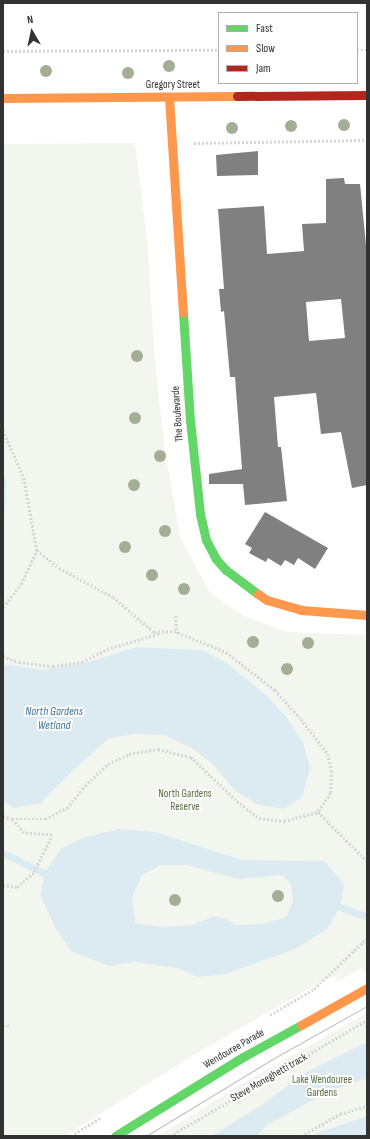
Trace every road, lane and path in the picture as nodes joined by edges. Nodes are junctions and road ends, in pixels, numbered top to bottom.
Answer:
1 (218, 50) edge
2 (3, 51) edge
3 (367, 95) edge
4 (168, 97) junction
5 (3, 98) edge
6 (367, 140) edge
7 (171, 143) junction
8 (3, 430) edge
9 (37, 550) junction
10 (3, 607) edge
11 (367, 615) edge
12 (176, 616) dead end
13 (166, 632) junction
14 (177, 633) junction
15 (3, 656) edge
16 (318, 812) junction
17 (3, 816) edge
18 (12, 819) junction
19 (367, 861) edge
20 (3, 885) edge
21 (367, 938) edge
22 (367, 988) edge
23 (267, 1016) dead end
24 (367, 1020) edge
25 (3, 1026) edge
26 (10, 1026) dead end
27 (367, 1106) edge
28 (105, 1115) dead end
29 (71, 1136) edge
30 (115, 1136) edge
31 (170, 1136) edge
32 (301, 1136) edge

1 - 2 path
3 - 4 street, Gregory Street
4 - 5 street, Gregory Street
4 - 7 street, The Boulevarde
6 - 7 path
7 - 11 street, The Boulevarde
8 - 9 path
9 - 10 path
9 - 13 path
12 - 14 path
13 - 14 path
13 - 15 path
14 - 16 path
16 - 18 path
16 - 19 path
17 - 18 path
18 - 20 path
21 - 23 path
22 - 30 street, Wendouree Parade
24 - 31 path, Steve Moneghetti track
25 - 26 path
27 - 32 path
28 - 29 path

